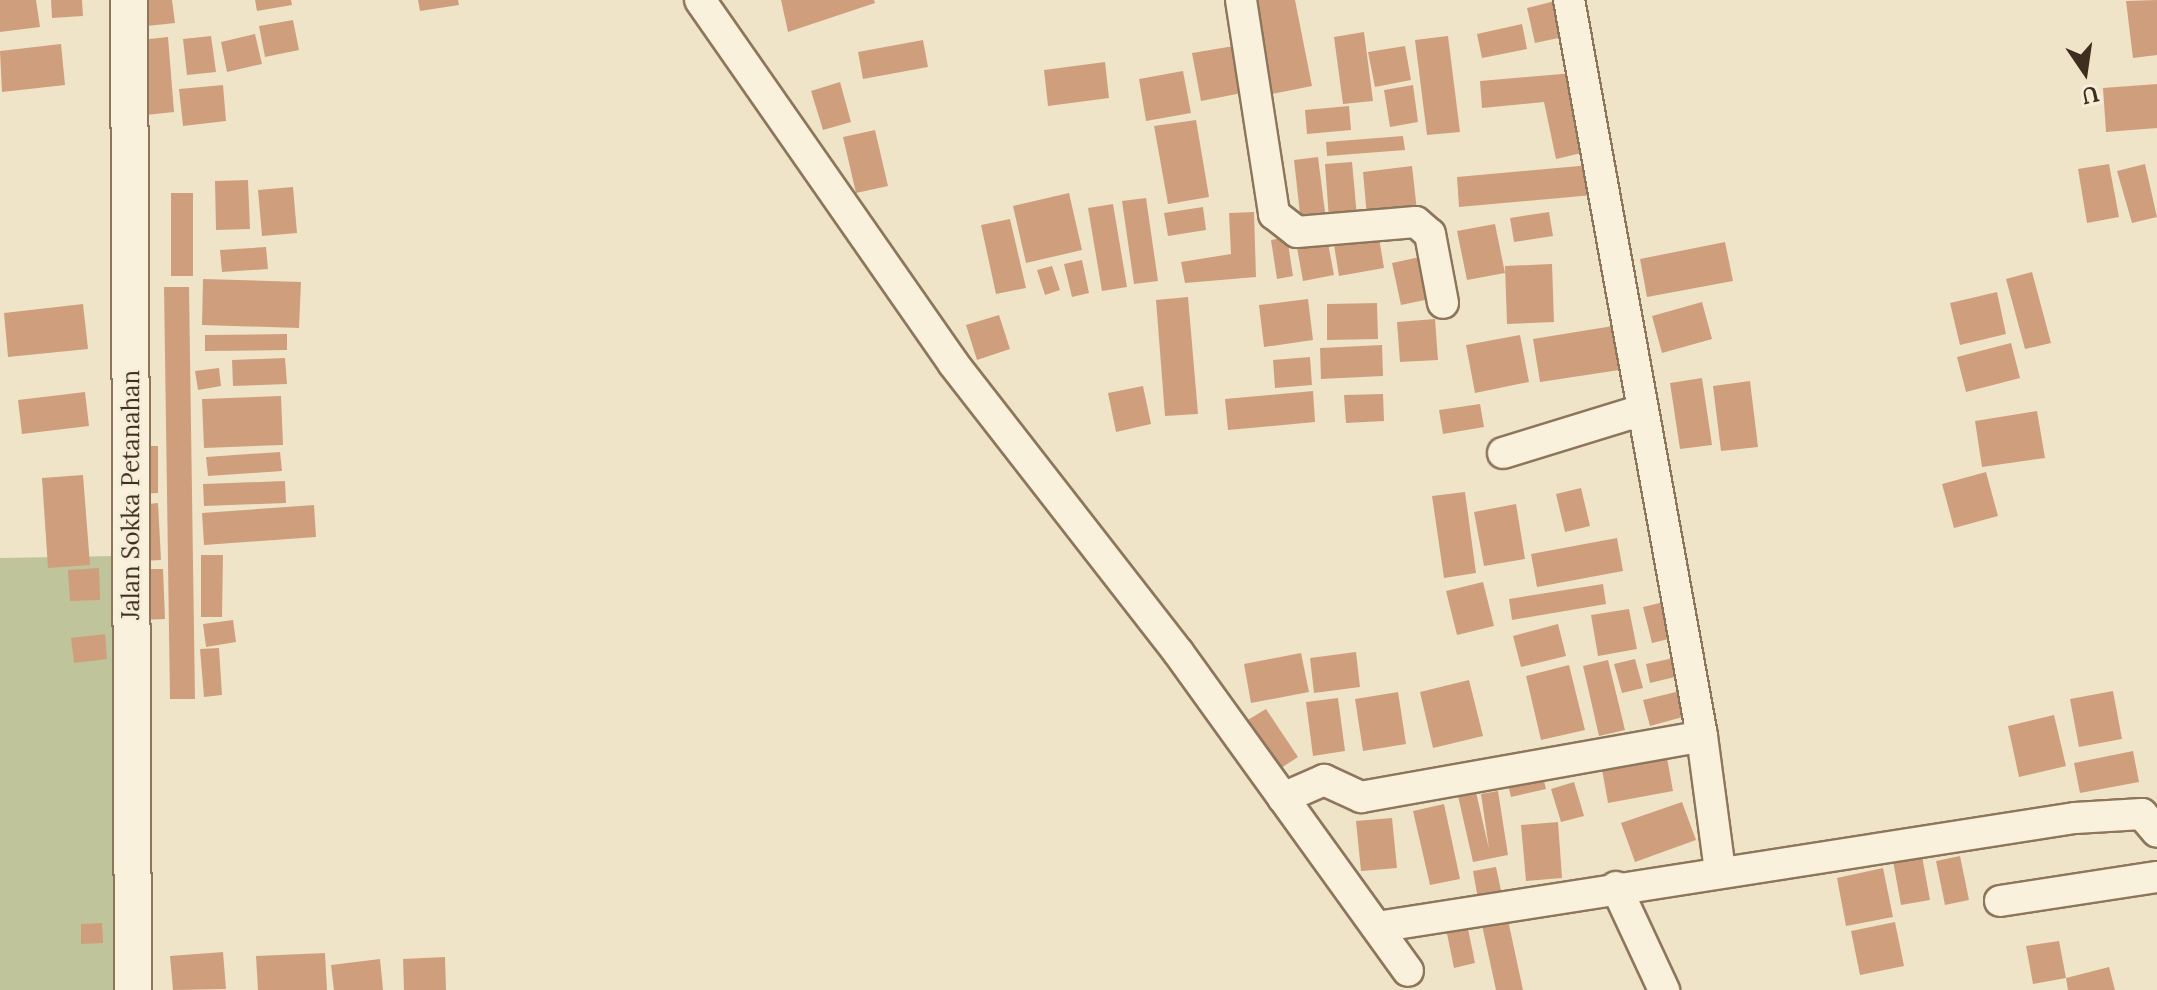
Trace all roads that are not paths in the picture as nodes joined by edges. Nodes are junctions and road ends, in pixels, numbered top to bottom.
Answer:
1 (129, 0) edge
2 (700, 0) edge
3 (1241, 0) edge
4 (1569, 0) edge
5 (1443, 303) dead end
6 (1643, 410) junction
7 (1503, 453) dead end
8 (1702, 736) junction
9 (1283, 798) junction
10 (2157, 832) edge
11 (1720, 871) junction
12 (2157, 877) edge
13 (1616, 887) junction
14 (2000, 901) dead end
15 (1377, 927) junction
16 (1408, 971) dead end
17 (133, 990) edge
18 (1664, 990) edge

1 - 17 street, Jalan Sokka Petanahan
2 - 9 street
3 - 5 street
4 - 6 street
6 - 7 street
6 - 8 street
8 - 9 street
8 - 11 street
9 - 15 street
10 - 11 street
11 - 13 street
12 - 14 street
13 - 15 street
13 - 18 street
15 - 16 street

